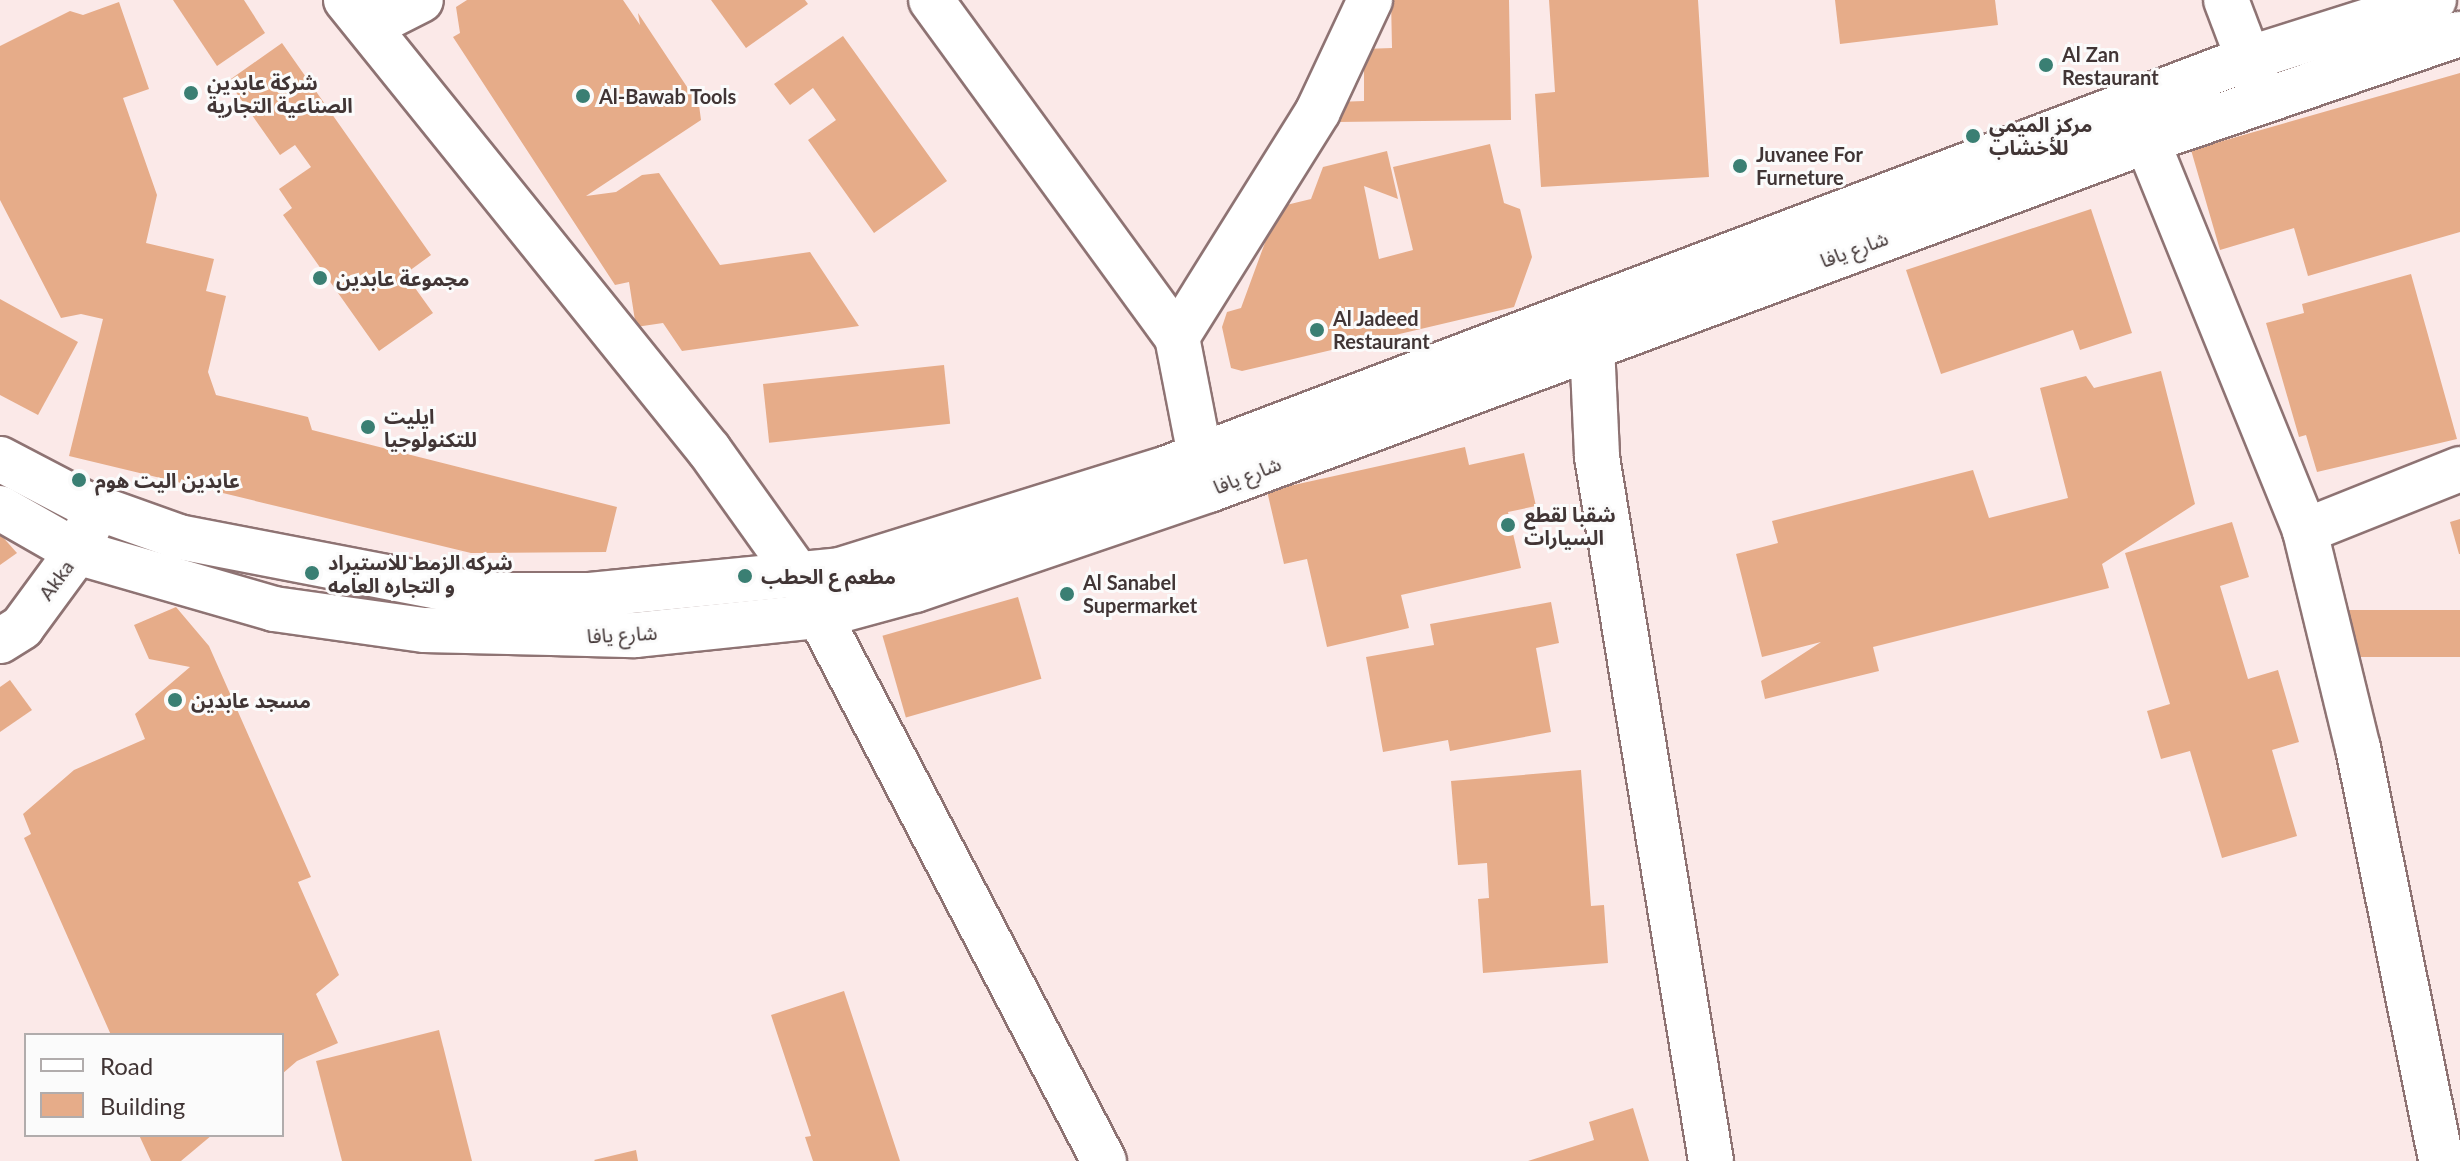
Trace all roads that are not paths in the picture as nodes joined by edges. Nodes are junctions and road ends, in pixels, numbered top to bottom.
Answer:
1 (421, 0) edge
2 (931, 0) edge
3 (1370, 0) edge
4 (2226, 0) edge
5 (2434, 0) edge
6 (358, 13) edge
7 (2460, 34) edge
8 (2247, 59) junction
9 (2263, 99) junction
10 (2147, 141) junction
11 (1177, 337) junction
12 (1592, 345) junction
13 (1200, 455) junction
14 (0, 459) edge
15 (2460, 469) edge
16 (0, 508) edge
17 (97, 508) junction
18 (2305, 531) junction
19 (77, 552) junction
20 (798, 575) junction
21 (819, 616) junction
22 (0, 641) edge
23 (1095, 1154) edge
24 (1711, 1161) edge
25 (2441, 1161) edge

1 - 6 main road
2 - 11 main road
3 - 11 main road
4 - 8 main road
5 - 8 main road, شارع يافا
6 - 20 main road
7 - 9 main road, شارع يافا
8 - 9 main road
8 - 13 main road, شارع يافا
9 - 10 main road, شارع يافا
10 - 12 main road, شارع يافا
10 - 18 main road
11 - 13 main road
12 - 21 main road, شارع يافا
12 - 24 main road
13 - 20 main road, شارع يافا
14 - 17 main road, شارع يافا
15 - 18 main road
16 - 19 main road, شارع يافا
17 - 19 main road, Akka
17 - 20 main road, شارع يافا
18 - 25 main road
19 - 21 main road, شارع يافا
19 - 22 main road, Akka
20 - 21 main road
21 - 23 main road

